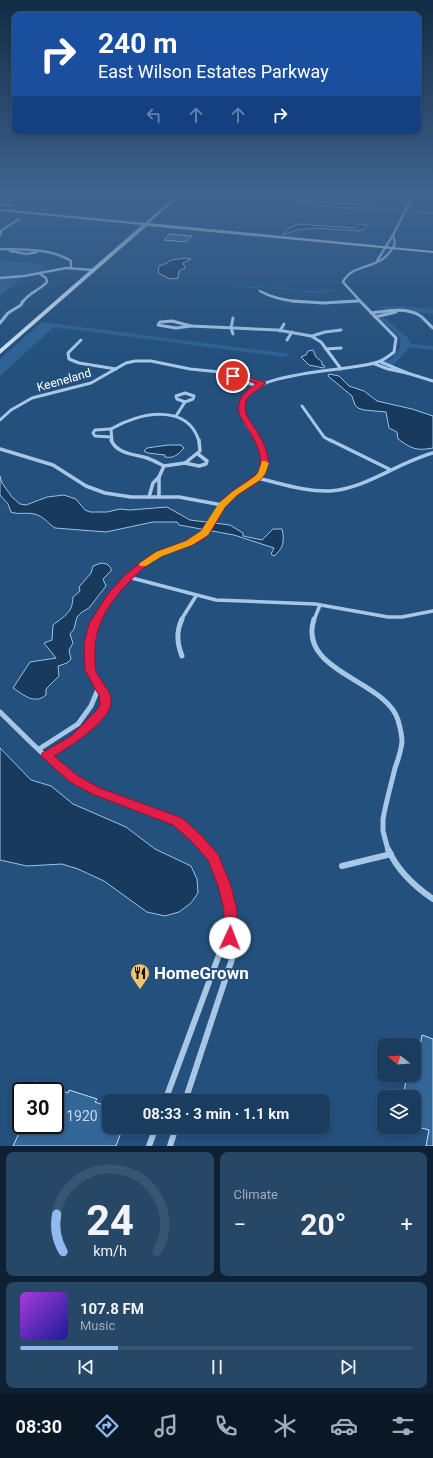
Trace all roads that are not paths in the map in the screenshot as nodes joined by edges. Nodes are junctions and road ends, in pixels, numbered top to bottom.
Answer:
1 (119, 247) edge
2 (380, 247) edge
3 (385, 248) junction
4 (393, 248) junction
5 (0, 249) edge
6 (433, 252) edge
7 (376, 263) junction
8 (71, 268) junction
9 (93, 270) junction
10 (40, 274) junction
11 (0, 278) edge
12 (260, 291) dead end
13 (358, 300) junction
14 (398, 312) junction
15 (371, 313) junction
16 (375, 317) junction
17 (233, 318) dead end
18 (0, 323) edge
19 (284, 324) dead end
20 (190, 326) junction
21 (231, 328) junction
22 (433, 328) edge
23 (341, 330) dead end
24 (280, 331) junction
25 (292, 332) junction
26 (233, 334) dead end
27 (312, 336) junction
28 (81, 340) dead end
29 (287, 340) dead end
30 (341, 348) dead end
31 (326, 349) junction
32 (0, 352) edge
33 (380, 362) junction
34 (374, 364) junction
35 (116, 369) junction
36 (341, 369) junction
37 (230, 373) junction
38 (407, 373) junction
39 (432, 381) edge
40 (262, 383) junction
41 (256, 386) junction
42 (185, 402) junction
43 (302, 406) dead end
44 (176, 416) junction
45 (0, 420) edge
46 (111, 429) junction
47 (111, 437) junction
48 (0, 449) edge
49 (433, 453) edge
50 (198, 454) junction
51 (185, 463) junction
52 (164, 466) junction
53 (389, 469) junction
54 (159, 477) junction
55 (257, 478) junction
56 (148, 497) junction
57 (158, 497) junction
58 (222, 505) junction
59 (128, 577) junction
60 (196, 596) junction
61 (320, 605) junction
62 (433, 611) edge
63 (182, 656) dead end
64 (99, 687) junction
65 (0, 712) edge
66 (39, 749) junction
67 (46, 756) junction
68 (391, 854) junction
69 (342, 866) dead end
70 (433, 898) edge
71 (228, 948) junction
72 (168, 1094) edge
73 (187, 1094) edge
74 (153, 1134) edge
75 (174, 1134) edge
76 (149, 1146) edge
77 (170, 1146) edge

1 - 9 main road
2 - 3 main road
3 - 4 main road
3 - 7 street
4 - 6 main road
4 - 7 street
5 - 8 street
7 - 13 street
8 - 9 street
8 - 10 street
9 - 32 main road
10 - 11 street
10 - 18 street
12 - 13 street
13 - 15 street
14 - 15 street
14 - 16 street
14 - 22 street
15 - 16 street
16 - 33 street
17 - 21 street
19 - 24 street
20 - 20 street
20 - 21 street
21 - 24 street
21 - 26 street
23 - 27 street
24 - 25 street
25 - 27 street
25 - 29 street
27 - 31 street
28 - 35 street
30 - 31 street
31 - 36 street
33 - 34 street
33 - 38 street
34 - 36 street
34 - 38 street
35 - 37 street, Keeneland
35 - 45 street, Keeneland
36 - 40 street
37 - 40 street, Keeneland
37 - 41 street, Keeneland
38 - 39 street
40 - 41 street
41 - 55 street
42 - 42 street
42 - 44 street
43 - 53 street
44 - 46 street
44 - 50 street
46 - 47 street
46 - 47 street
47 - 52 street
48 - 56 street
49 - 53 street
50 - 51 street
50 - 51 street
51 - 52 street
52 - 54 street
53 - 55 street
54 - 56 street
54 - 57 street
55 - 58 street
56 - 57 street
57 - 58 street
58 - 59 street
59 - 60 street
59 - 64 street
60 - 61 street
60 - 63 street
61 - 62 street
61 - 68 street
64 - 66 street
64 - 67 street
65 - 66 street
66 - 67 street
67 - 71 street
68 - 69 street
68 - 70 street
71 - 72 street
71 - 73 street
74 - 76 street
75 - 77 street

